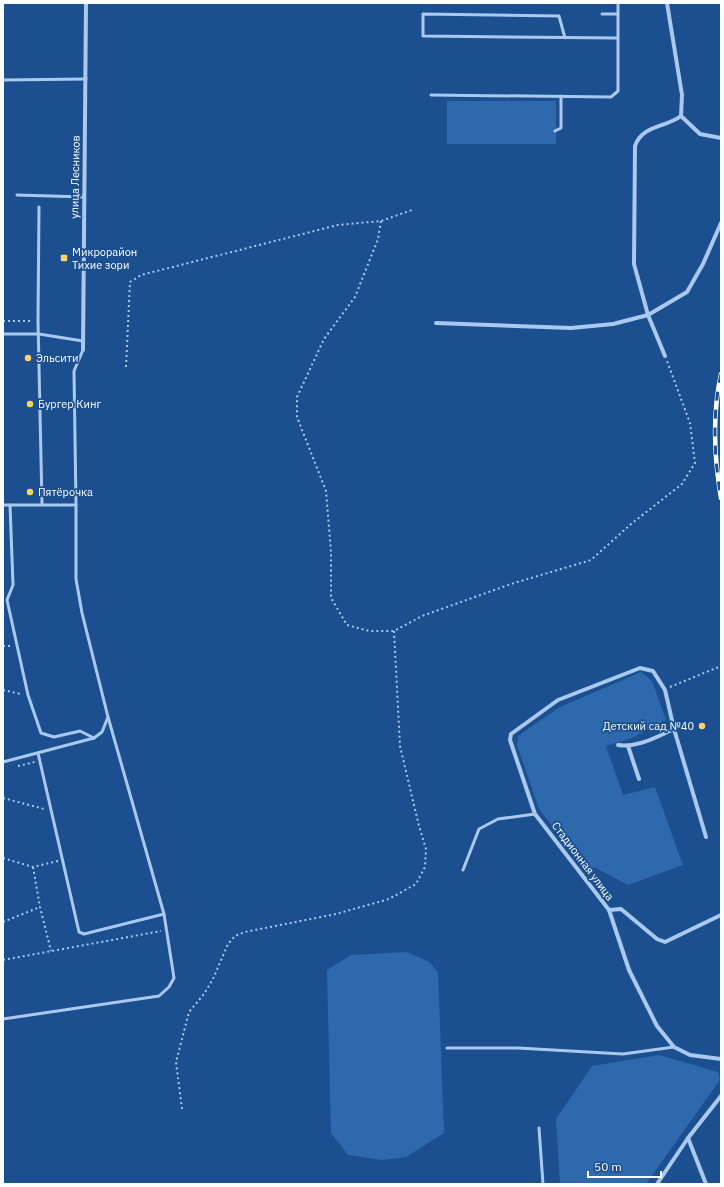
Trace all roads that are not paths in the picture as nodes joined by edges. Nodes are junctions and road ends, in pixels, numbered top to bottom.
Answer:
1 (86, 3) edge
2 (618, 3) edge
3 (667, 3) edge
4 (602, 14) dead end
5 (618, 14) junction
6 (565, 38) junction
7 (617, 38) junction
8 (86, 79) junction
9 (3, 80) edge
10 (432, 95) dead end
11 (561, 96) junction
12 (681, 116) junction
13 (555, 131) dead end
14 (721, 138) edge
15 (16, 195) dead end
16 (84, 197) junction
17 (39, 207) dead end
18 (721, 223) edge
19 (648, 316) junction
20 (436, 323) dead end
21 (3, 334) edge
22 (39, 334) junction
23 (83, 341) junction
24 (83, 350) joint
25 (665, 356) road end
26 (42, 504) junction
27 (3, 505) edge
28 (10, 505) junction
29 (76, 505) junction
30 (108, 717) junction
31 (674, 729) junction
32 (94, 738) junction
33 (618, 745) dead end
34 (628, 746) junction
35 (38, 753) junction
36 (3, 762) edge
37 (639, 779) dead end
38 (535, 814) junction
39 (706, 837) dead end
40 (463, 870) dead end
41 (609, 910) junction
42 (164, 914) junction
43 (721, 915) edge
44 (3, 1018) edge
45 (447, 1048) dead end
46 (674, 1048) junction
47 (721, 1059) edge
48 (721, 1096) edge
49 (538, 1128) dead end
50 (688, 1138) junction
51 (543, 1184) edge
52 (657, 1184) edge
53 (706, 1184) edge

1 - 8 street, улица Лесников
2 - 5 lane
3 - 12 street
4 - 5 lane
5 - 7 lane
6 - 6 lane
6 - 7 lane
7 - 11 lane
8 - 9 lane
8 - 16 street, улица Лесников
10 - 11 lane
11 - 13 lane
12 - 14 street
12 - 19 street
15 - 16 lane
16 - 23 street, улица Лесников
17 - 22 lane
18 - 19 street
19 - 20 street
19 - 25 street
21 - 22 lane
22 - 23 lane
22 - 26 lane
23 - 24 street, улица Лесников
24 - 29 lane
26 - 28 lane
26 - 29 lane
27 - 28 lane
28 - 32 lane
29 - 30 lane
30 - 32 lane
30 - 42 lane
31 - 34 street
31 - 38 street, Стадионная улица
31 - 39 street
32 - 35 lane
33 - 34 street
34 - 37 street
35 - 36 lane
35 - 42 lane
38 - 40 lane
38 - 41 street, Стадионная улица
41 - 43 street
41 - 46 street, Стадионная улица
42 - 44 lane
45 - 46 lane
46 - 47 street
48 - 50 street
49 - 51 lane
50 - 52 street
50 - 53 street

